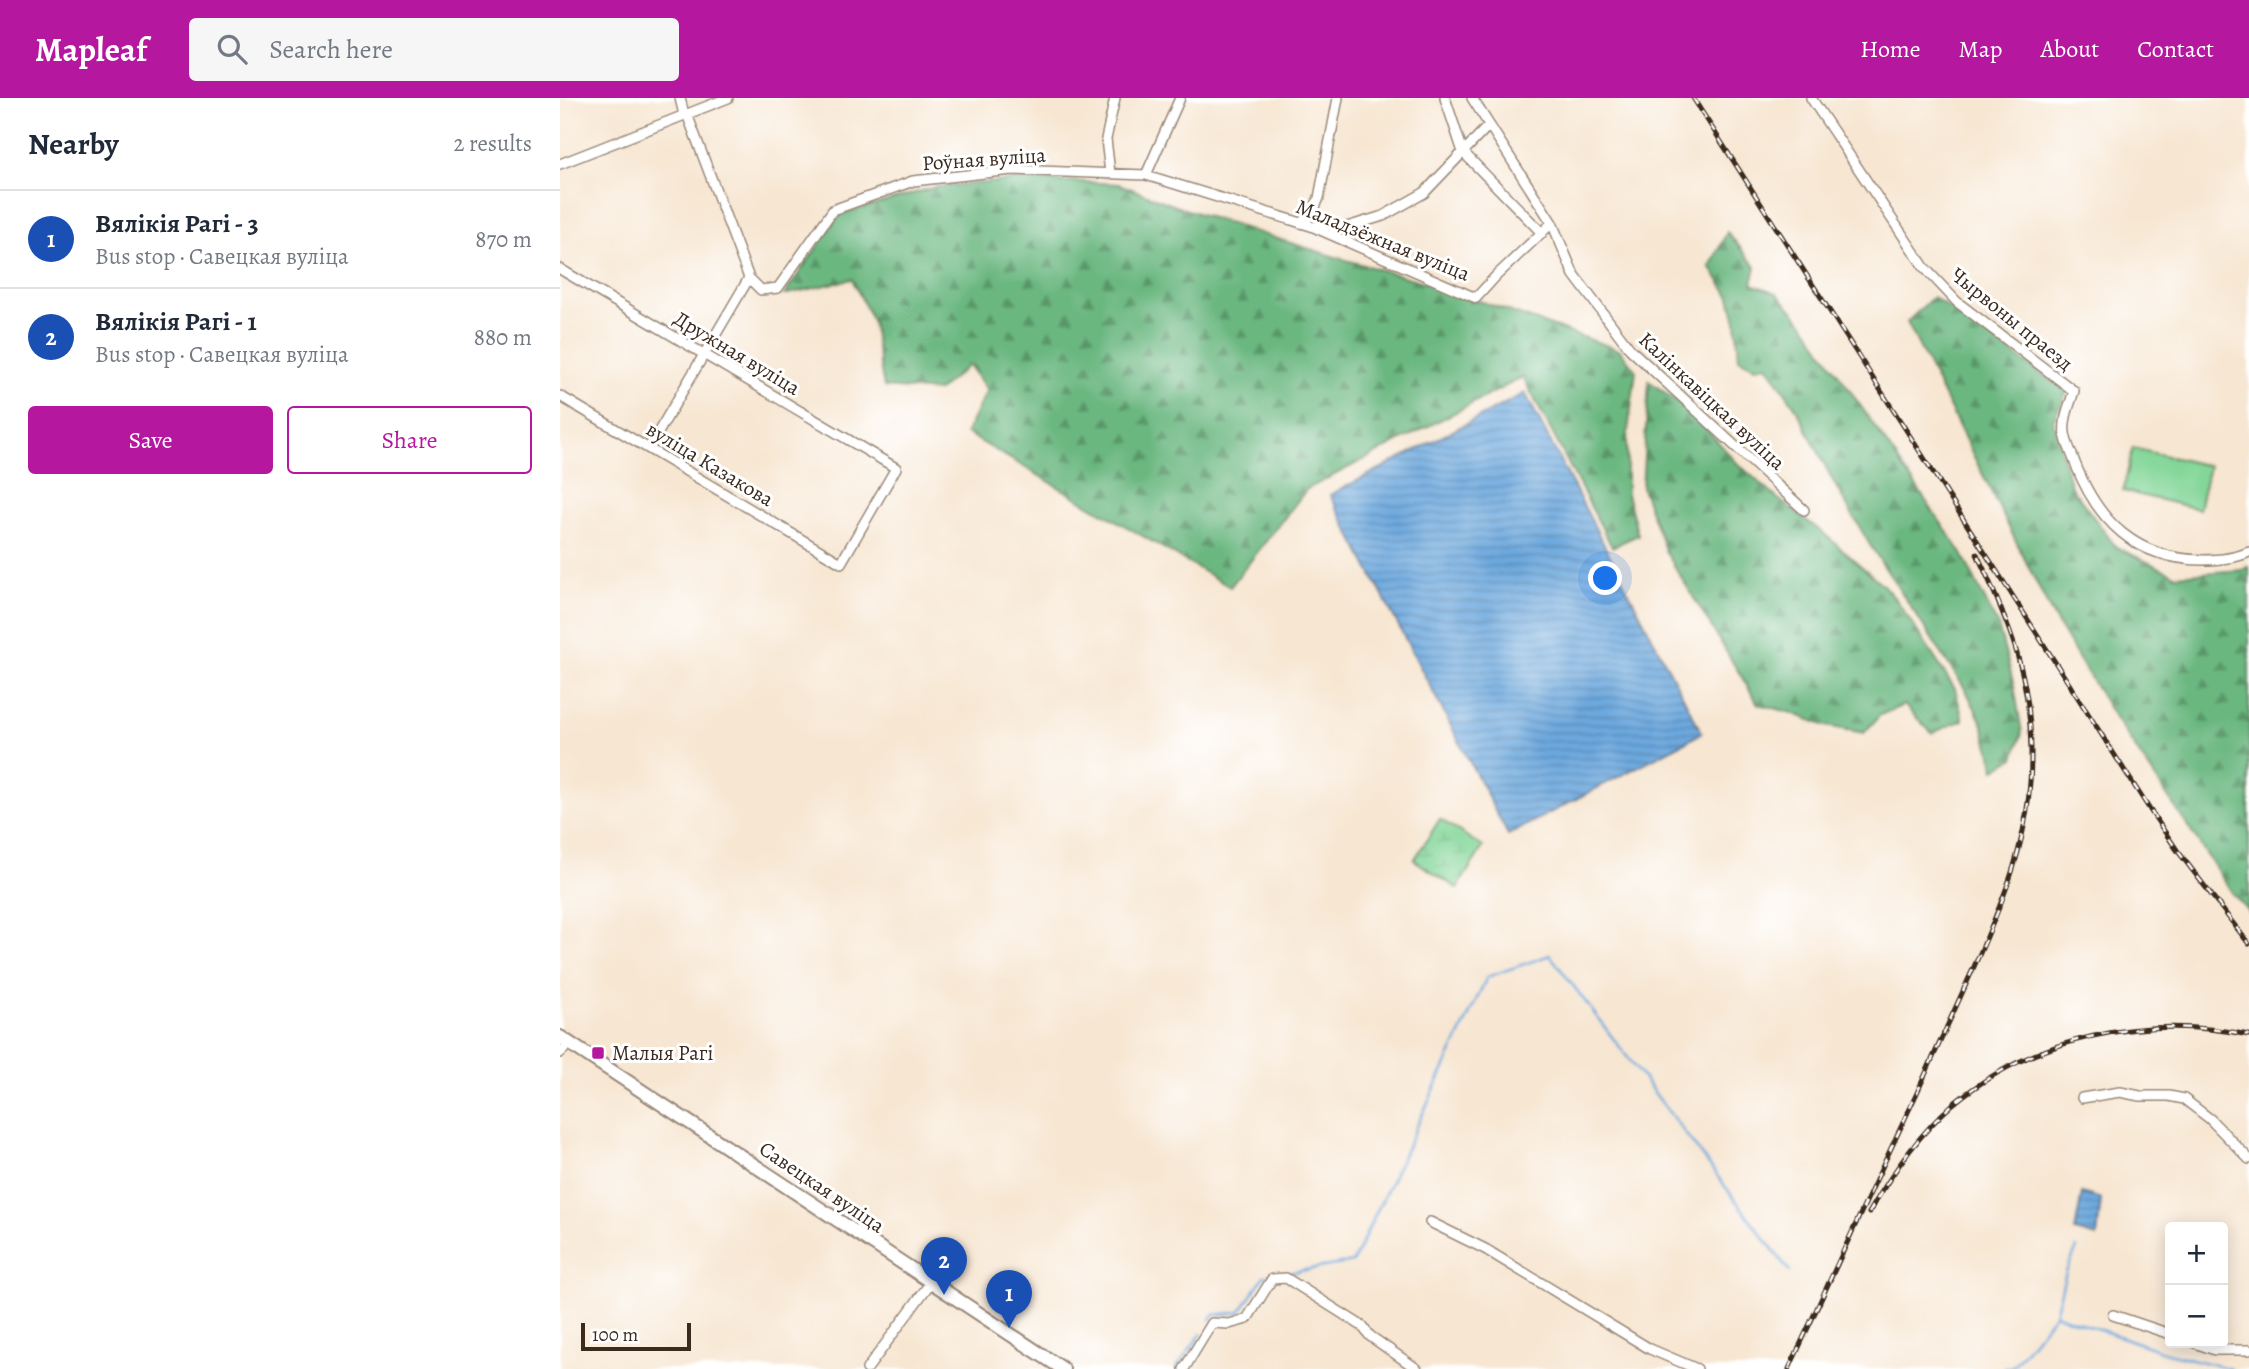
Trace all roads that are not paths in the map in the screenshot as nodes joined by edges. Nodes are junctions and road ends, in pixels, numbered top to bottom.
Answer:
1 (680, 98) edge
2 (728, 98) edge
3 (1115, 98) edge
4 (1180, 98) edge
5 (1338, 98) edge
6 (1445, 98) edge
7 (1472, 98) edge
8 (1811, 98) edge
9 (686, 115) junction
10 (1489, 125) junction
11 (1463, 152) junction
12 (560, 164) edge
13 (1110, 173) junction
14 (1146, 174) junction
15 (1300, 223) junction
16 (1552, 223) junction
17 (1311, 226) junction
18 (1542, 233) junction
19 (560, 269) edge
20 (749, 278) junction
21 (703, 353) junction
22 (560, 396) edge
23 (649, 447) junction
24 (1804, 510) dead end
25 (2249, 552) edge
26 (841, 563) joint
27 (565, 1040) edge
28 (560, 1053) edge
29 (2082, 1098) dead end
30 (2249, 1159) edge
31 (1430, 1223) dead end
32 (931, 1282) junction
33 (2113, 1315) dead end
34 (2165, 1332) edge
35 (2210, 1348) edge
36 (2249, 1350) edge
37 (867, 1369) edge
38 (1063, 1369) edge
39 (1184, 1369) edge
40 (1417, 1369) edge
41 (1697, 1369) edge

1 - 9 street
2 - 9 street
3 - 13 street
4 - 14 street
5 - 15 street
6 - 11 street
7 - 10 street, Калінкавіцкая вуліца
8 - 25 street, Чырвоны праезд
9 - 12 street
9 - 20 street
10 - 11 street
10 - 16 street, Калінкавіцкая вуліца
11 - 17 street
11 - 18 street
13 - 14 street, Маладзёжная вуліца
13 - 20 street, Роўная вуліца
14 - 15 street, Маладзёжная вуліца
15 - 17 street, Маладзёжная вуліца
16 - 18 street
16 - 24 street, Калінкавіцкая вуліца
17 - 18 street, Маладзёжная вуліца
19 - 21 street, Дружная вуліца
20 - 21 street
21 - 23 street
21 - 26 street, Дружная вуліца
22 - 23 street, вуліца Казакова
23 - 26 street, вуліца Казакова
27 - 28 street
27 - 32 main road, Савецкая вуліца
29 - 30 street
31 - 41 street
32 - 37 street
32 - 38 main road, Савецкая вуліца
33 - 34 street
35 - 36 street
39 - 40 street

